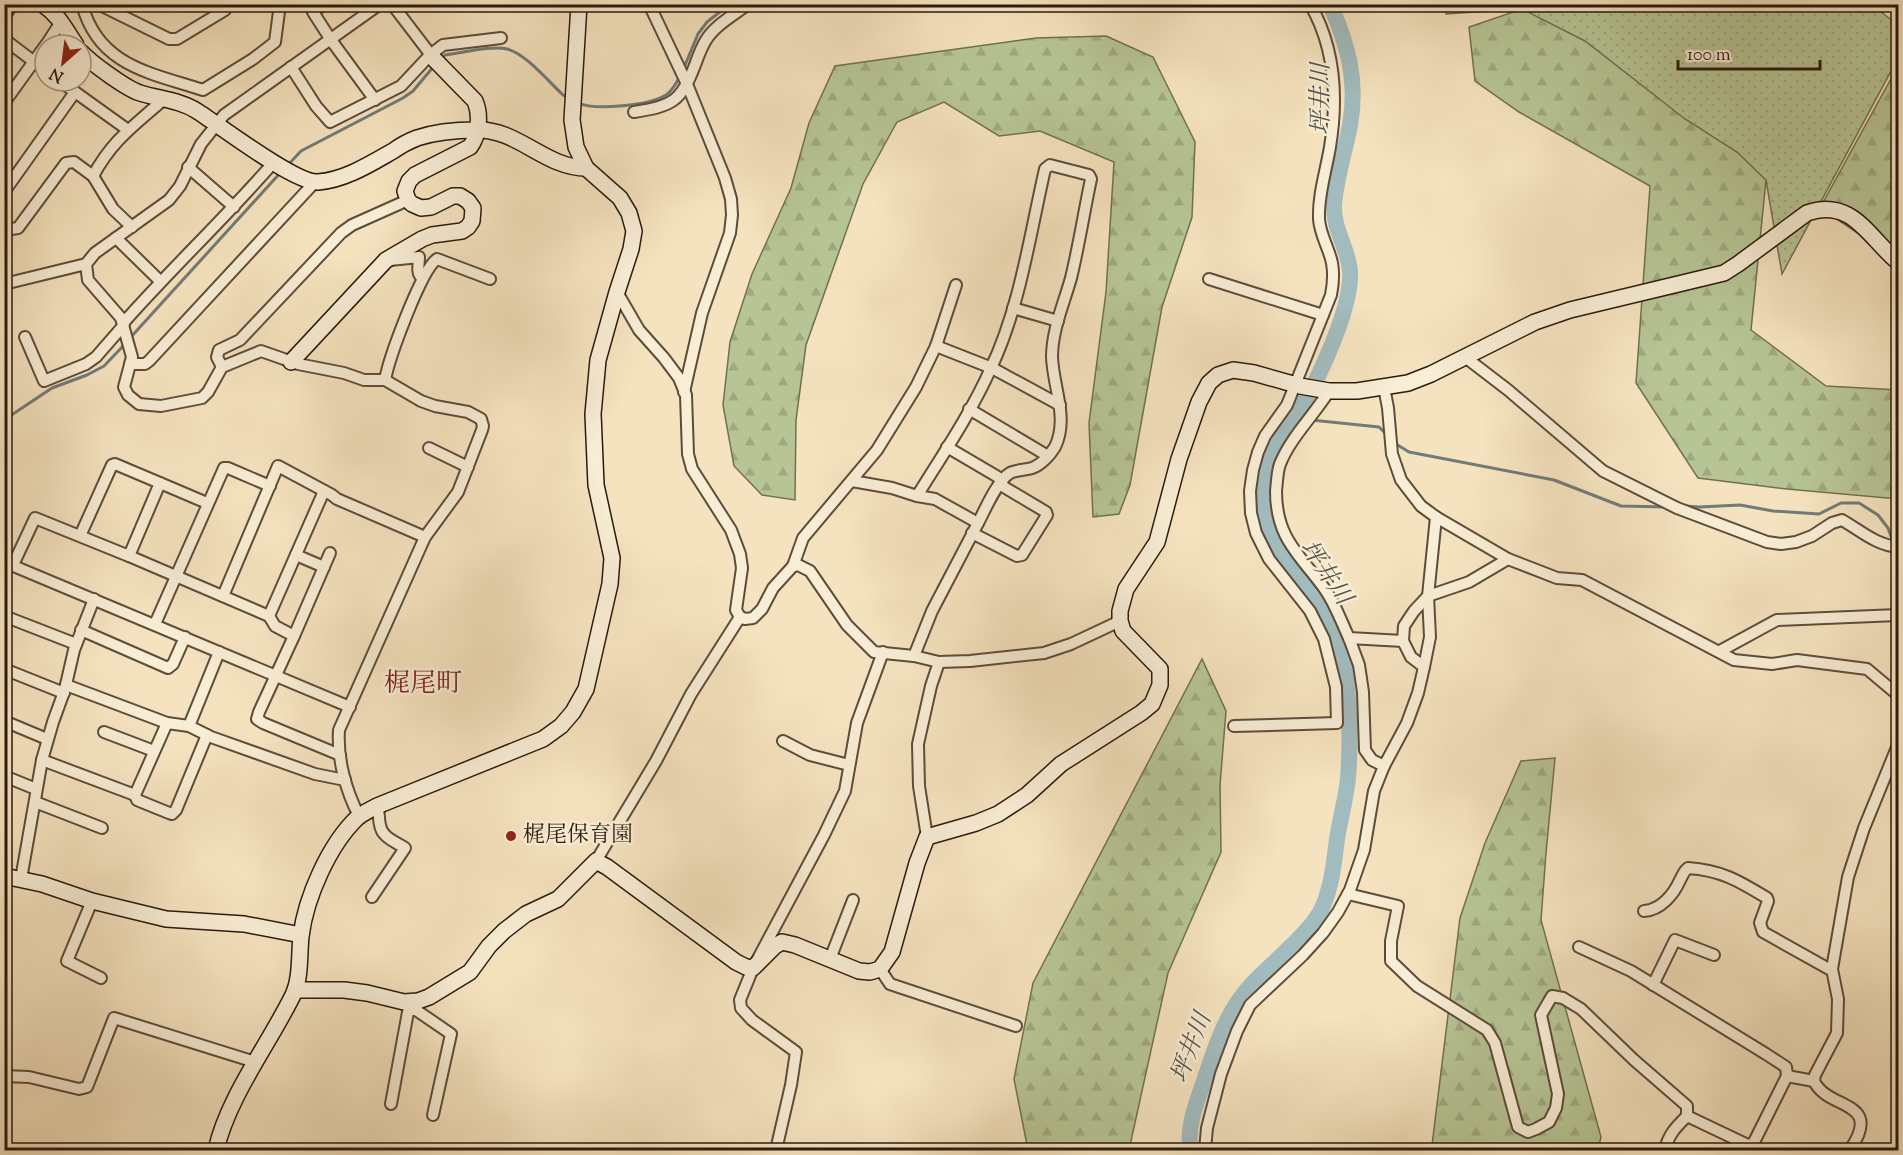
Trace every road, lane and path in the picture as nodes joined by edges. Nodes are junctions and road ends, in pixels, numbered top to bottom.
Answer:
1 (13, 4) edge
2 (42, 4) edge
3 (82, 4) edge
4 (98, 4) edge
5 (216, 4) edge
6 (280, 4) edge
7 (324, 4) edge
8 (380, 4) edge
9 (392, 4) edge
10 (579, 4) edge
11 (649, 4) edge
12 (748, 4) edge
13 (1310, 4) edge
14 (4, 17) edge
15 (63, 23) junction
16 (53, 33) edge
17 (69, 33) edge
18 (501, 38) dead end
19 (4, 39) edge
20 (331, 40) junction
21 (435, 60) junction
22 (33, 61) edge
23 (93, 62) edge
24 (33, 63) edge
25 (291, 67) junction
26 (686, 81) junction
27 (75, 93) joint
28 (164, 99) junction
29 (375, 100) junction
30 (4, 103) edge
31 (634, 112) dead end
32 (215, 124) junction
33 (128, 130) junction
34 (478, 130) junction
35 (274, 162) junction
36 (188, 167) junction
37 (586, 168) junction
38 (93, 176) junction
39 (314, 183) junction
40 (4, 192) edge
41 (408, 200) junction
42 (234, 207) junction
43 (132, 227) junction
44 (4, 230) edge
45 (116, 238) junction
46 (386, 260) junction
47 (1899, 262) edge
48 (86, 264) junction
49 (423, 278) junction
50 (490, 279) dead end
51 (1209, 279) dead end
52 (160, 281) junction
53 (4, 284) edge
54 (956, 285) dead end
55 (617, 292) junction
56 (1014, 308) junction
57 (1323, 315) junction
58 (1058, 321) junction
59 (123, 326) junction
60 (25, 337) dead end
61 (936, 346) junction
62 (1465, 357) junction
63 (291, 362) junction
64 (130, 364) junction
65 (222, 367) junction
66 (992, 368) junction
67 (385, 380) junction
68 (1298, 385) junction
69 (1384, 387) junction
70 (1326, 390) junction
71 (684, 392) junction
72 (1060, 405) junction
73 (969, 409) junction
74 (947, 447) junction
75 (429, 448) dead end
76 (1048, 456) junction
77 (468, 467) junction
78 (852, 481) junction
79 (1001, 482) junction
80 (159, 483) junction
81 (270, 486) junction
82 (324, 491) junction
83 (917, 496) junction
84 (207, 503) junction
85 (1436, 517) junction
86 (975, 528) junction
87 (80, 536) junction
88 (425, 537) junction
89 (1899, 547) edge
90 (330, 552) dead end
91 (296, 555) junction
92 (129, 556) junction
93 (1508, 559) junction
94 (9, 563) edge
95 (793, 566) junction
96 (324, 567) junction
97 (176, 576) junction
98 (223, 596) junction
99 (1428, 596) junction
100 (94, 599) junction
101 (1899, 615) edge
102 (4, 616) edge
103 (270, 616) junction
104 (740, 617) junction
105 (1120, 621) junction
106 (155, 624) junction
107 (81, 630) junction
108 (294, 636) junction
109 (185, 637) junction
110 (1349, 638) junction
111 (1403, 641) junction
112 (76, 644) junction
113 (1720, 651) junction
114 (219, 652) junction
115 (883, 652) junction
116 (914, 656) junction
117 (939, 662) junction
118 (1424, 667) junction
119 (4, 669) edge
120 (276, 676) junction
121 (65, 689) junction
122 (1899, 695) edge
123 (350, 707) junction
124 (4, 722) edge
125 (167, 723) junction
126 (189, 726) junction
127 (1234, 726) dead end
128 (105, 732) dead end
129 (207, 735) junction
130 (47, 739) junction
131 (783, 741) dead end
132 (1899, 745) edge
133 (154, 751) junction
134 (340, 754) junction
135 (42, 760) junction
136 (849, 765) junction
137 (1384, 766) junction
138 (4, 776) edge
139 (345, 780) junction
140 (36, 789) junction
141 (135, 795) junction
142 (35, 802) junction
143 (377, 806) junction
144 (359, 816) junction
145 (102, 828) dead end
146 (927, 837) junction
147 (596, 861) junction
148 (4, 876) edge
149 (21, 879) junction
150 (1348, 894) junction
151 (372, 897) dead end
152 (853, 900) dead end
153 (92, 901) junction
154 (1644, 911) dead end
155 (301, 935) junction
156 (1579, 947) dead end
157 (1714, 955) dead end
158 (830, 959) junction
159 (753, 968) junction
160 (880, 969) junction
161 (1832, 969) junction
162 (101, 978) dead end
163 (1653, 985) junction
164 (295, 990) junction
165 (417, 1005) junction
166 (1016, 1026) dead end
167 (255, 1062) junction
168 (4, 1076) edge
169 (1787, 1076) junction
170 (1814, 1082) junction
171 (391, 1104) dead end
172 (433, 1115) dead end
173 (1687, 1116) junction
174 (216, 1150) edge
175 (776, 1150) edge
176 (1205, 1150) edge
177 (1665, 1150) edge
178 (1850, 1150) edge

1 - 14 street
2 - 15 street
3 - 6 street
4 - 5 street
7 - 20 street
8 - 20 street
9 - 21 street
10 - 37 street
11 - 26 street
12 - 26 street
13 - 57 street
15 - 16 street
15 - 17 street
18 - 21 street
19 - 22 street
20 - 25 street
20 - 29 street
21 - 29 street
21 - 34 street
23 - 28 street
24 - 30 street
25 - 29 street
25 - 32 street
26 - 31 street
26 - 71 street
27 - 33 street
27 - 40 street
28 - 32 street
28 - 33 street
32 - 35 street
32 - 36 street
33 - 38 street
34 - 37 street
34 - 39 street
34 - 41 street
35 - 39 street
35 - 42 street
36 - 42 street
36 - 43 street
37 - 55 street
38 - 43 street
38 - 44 street
39 - 64 street
41 - 46 street
41 - 65 street
42 - 52 street
43 - 45 street
45 - 48 street
45 - 52 street
46 - 49 street
46 - 63 street
47 - 62 street
48 - 53 street
48 - 59 street
49 - 50 street
49 - 67 street
51 - 57 street
52 - 59 street
54 - 61 street
55 - 71 street
55 - 143 street
56 - 58 street
56 - 58 street
56 - 66 street
57 - 68 street
58 - 72 street
59 - 60 street
59 - 64 street
61 - 66 street
61 - 78 street
62 - 69 street
62 - 89 street
63 - 65 street
63 - 67 street
64 - 65 street
66 - 72 street
66 - 73 street
67 - 77 street
68 - 70 street
68 - 105 street
68 - 127 street
69 - 70 street
69 - 85 street
70 - 110 street
71 - 104 street
72 - 76 street
73 - 74 street
73 - 76 street
74 - 79 street
74 - 83 street
75 - 77 street
76 - 79 street
77 - 88 street
78 - 83 street
78 - 95 street
79 - 86 street
79 - 86 street
80 - 84 street
80 - 87 street
80 - 92 street
81 - 82 street
81 - 84 street
81 - 98 street
82 - 88 street
82 - 91 street
83 - 86 street
84 - 97 street
85 - 93 street
85 - 99 street
86 - 116 street
87 - 92 street
87 - 94 street
88 - 123 street
90 - 96 street
91 - 96 street
91 - 103 street
92 - 97 street
93 - 99 street
93 - 113 street
94 - 100 street
95 - 104 street
95 - 115 street
96 - 108 street
97 - 98 street
97 - 106 street
98 - 103 street
99 - 111 street
99 - 118 street
100 - 106 street
100 - 107 street
101 - 113 street
102 - 112 street
103 - 108 street
104 - 147 street
105 - 117 street
105 - 146 street
106 - 109 street
107 - 109 street
107 - 112 street
108 - 120 street
109 - 114 street
110 - 111 street
110 - 137 street
111 - 118 street
112 - 121 street
113 - 122 street
114 - 120 street
114 - 126 street
115 - 116 street
115 - 136 street
116 - 117 street
117 - 146 street
118 - 137 street
119 - 121 street
120 - 123 street
120 - 134 street
121 - 125 street
121 - 130 street
123 - 134 street
124 - 130 street
125 - 126 street
125 - 133 street
126 - 129 street
128 - 133 street
129 - 139 street
129 - 141 street
130 - 135 street
131 - 136 street
132 - 161 street
133 - 141 street
134 - 139 street
135 - 140 street
135 - 141 street
136 - 159 street
137 - 150 street
138 - 140 street
139 - 144 street
140 - 142 street
142 - 145 street
142 - 149 street
143 - 144 street
143 - 151 street
144 - 155 street
146 - 160 street
147 - 159 street
147 - 165 street
148 - 149 street
149 - 153 street
150 - 173 street
150 - 176 street
152 - 158 street
153 - 155 street
153 - 162 street
154 - 161 street
155 - 164 street
156 - 163 street
157 - 163 street
158 - 159 street
158 - 160 street
159 - 175 street
160 - 166 street
161 - 170 street
163 - 169 street
164 - 165 street
164 - 167 street
165 - 171 street
165 - 172 street
167 - 168 street
167 - 174 street
169 - 170 street
169 - 173 street
170 - 178 street
173 - 177 street

